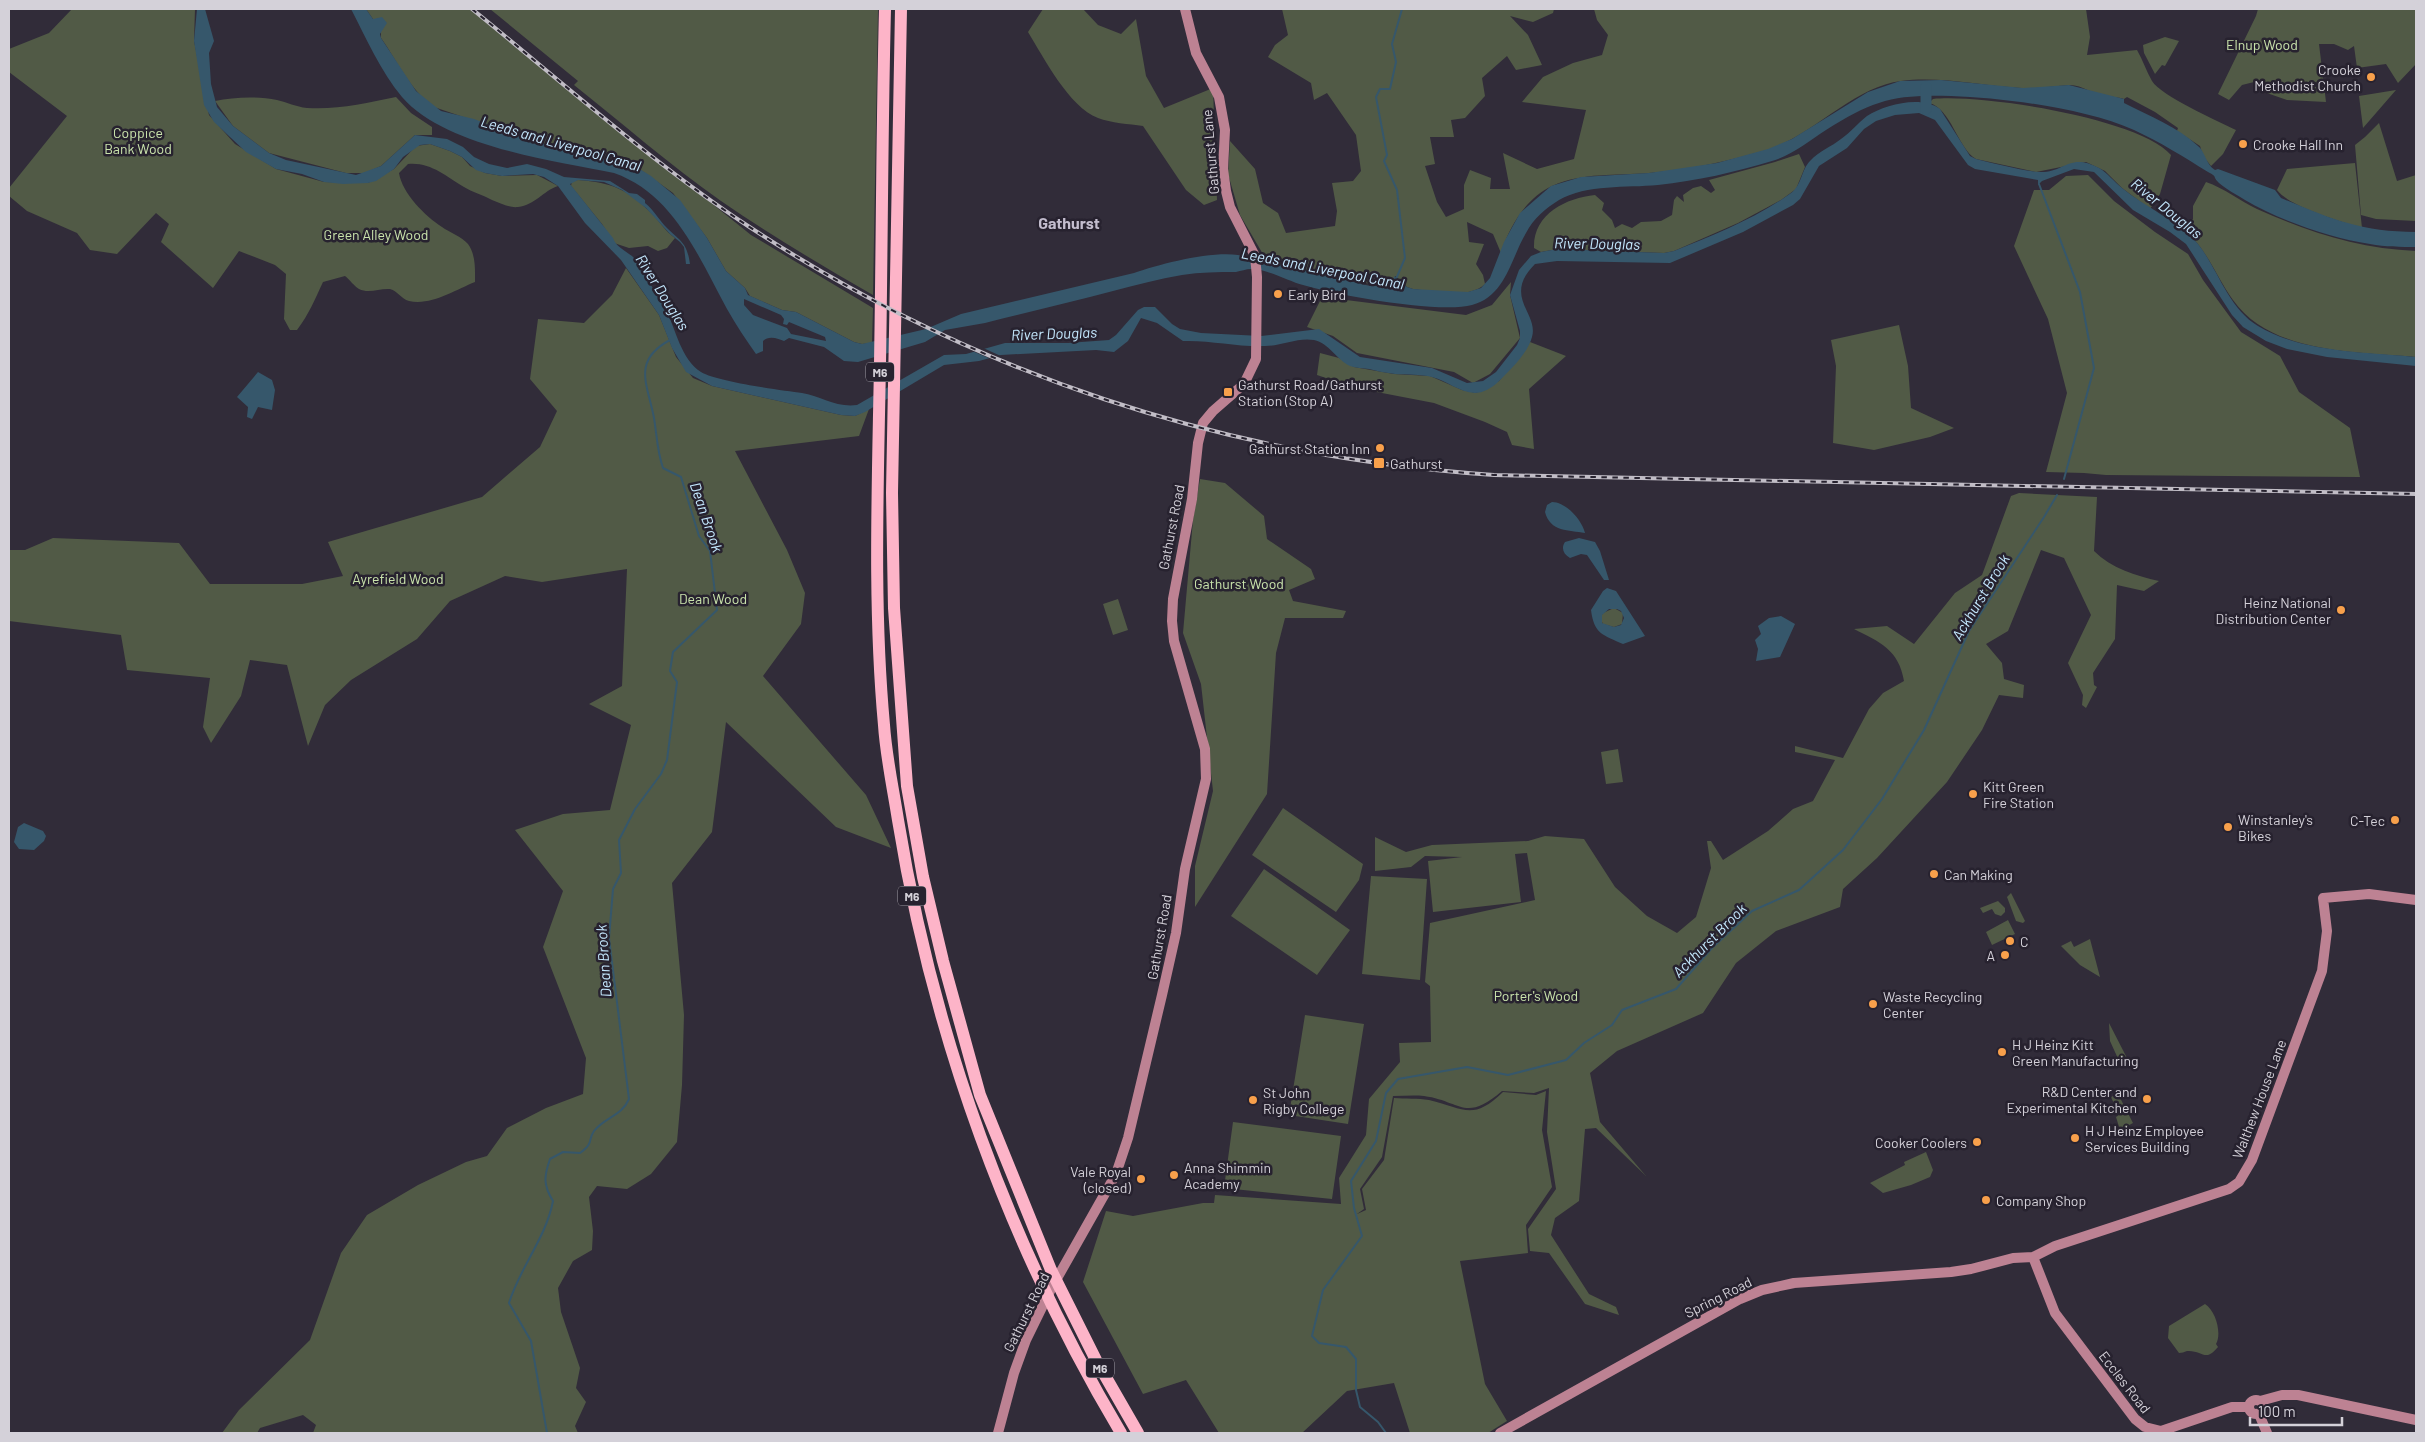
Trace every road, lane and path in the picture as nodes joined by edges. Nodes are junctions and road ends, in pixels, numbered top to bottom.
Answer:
1 (885, 9) edge
2 (901, 9) edge
3 (1185, 9) edge
4 (1203, 424) joint
5 (2416, 900) edge
6 (2033, 1257) junction
7 (2260, 1401) junction
8 (2249, 1407) junction
9 (2259, 1414) junction
10 (2416, 1420) edge
11 (1518, 1429) edge
12 (2155, 1432) edge
13 (998, 1433) edge
14 (1121, 1433) edge
15 (1138, 1433) edge
16 (1500, 1433) edge
17 (2267, 1433) edge

1 - 14 highway, M6
2 - 15 highway, M6
3 - 4 street, Gathurst Lane
4 - 13 street, Gathurst Road
5 - 6 street, Walthew House Lane
6 - 11 street, Spring Road
6 - 12 street, Eccles Road
7 - 8 street
7 - 9 street
7 - 10 street
8 - 9 street
8 - 12 street, Eccles Road
9 - 17 street
11 - 16 street, Spring Road

